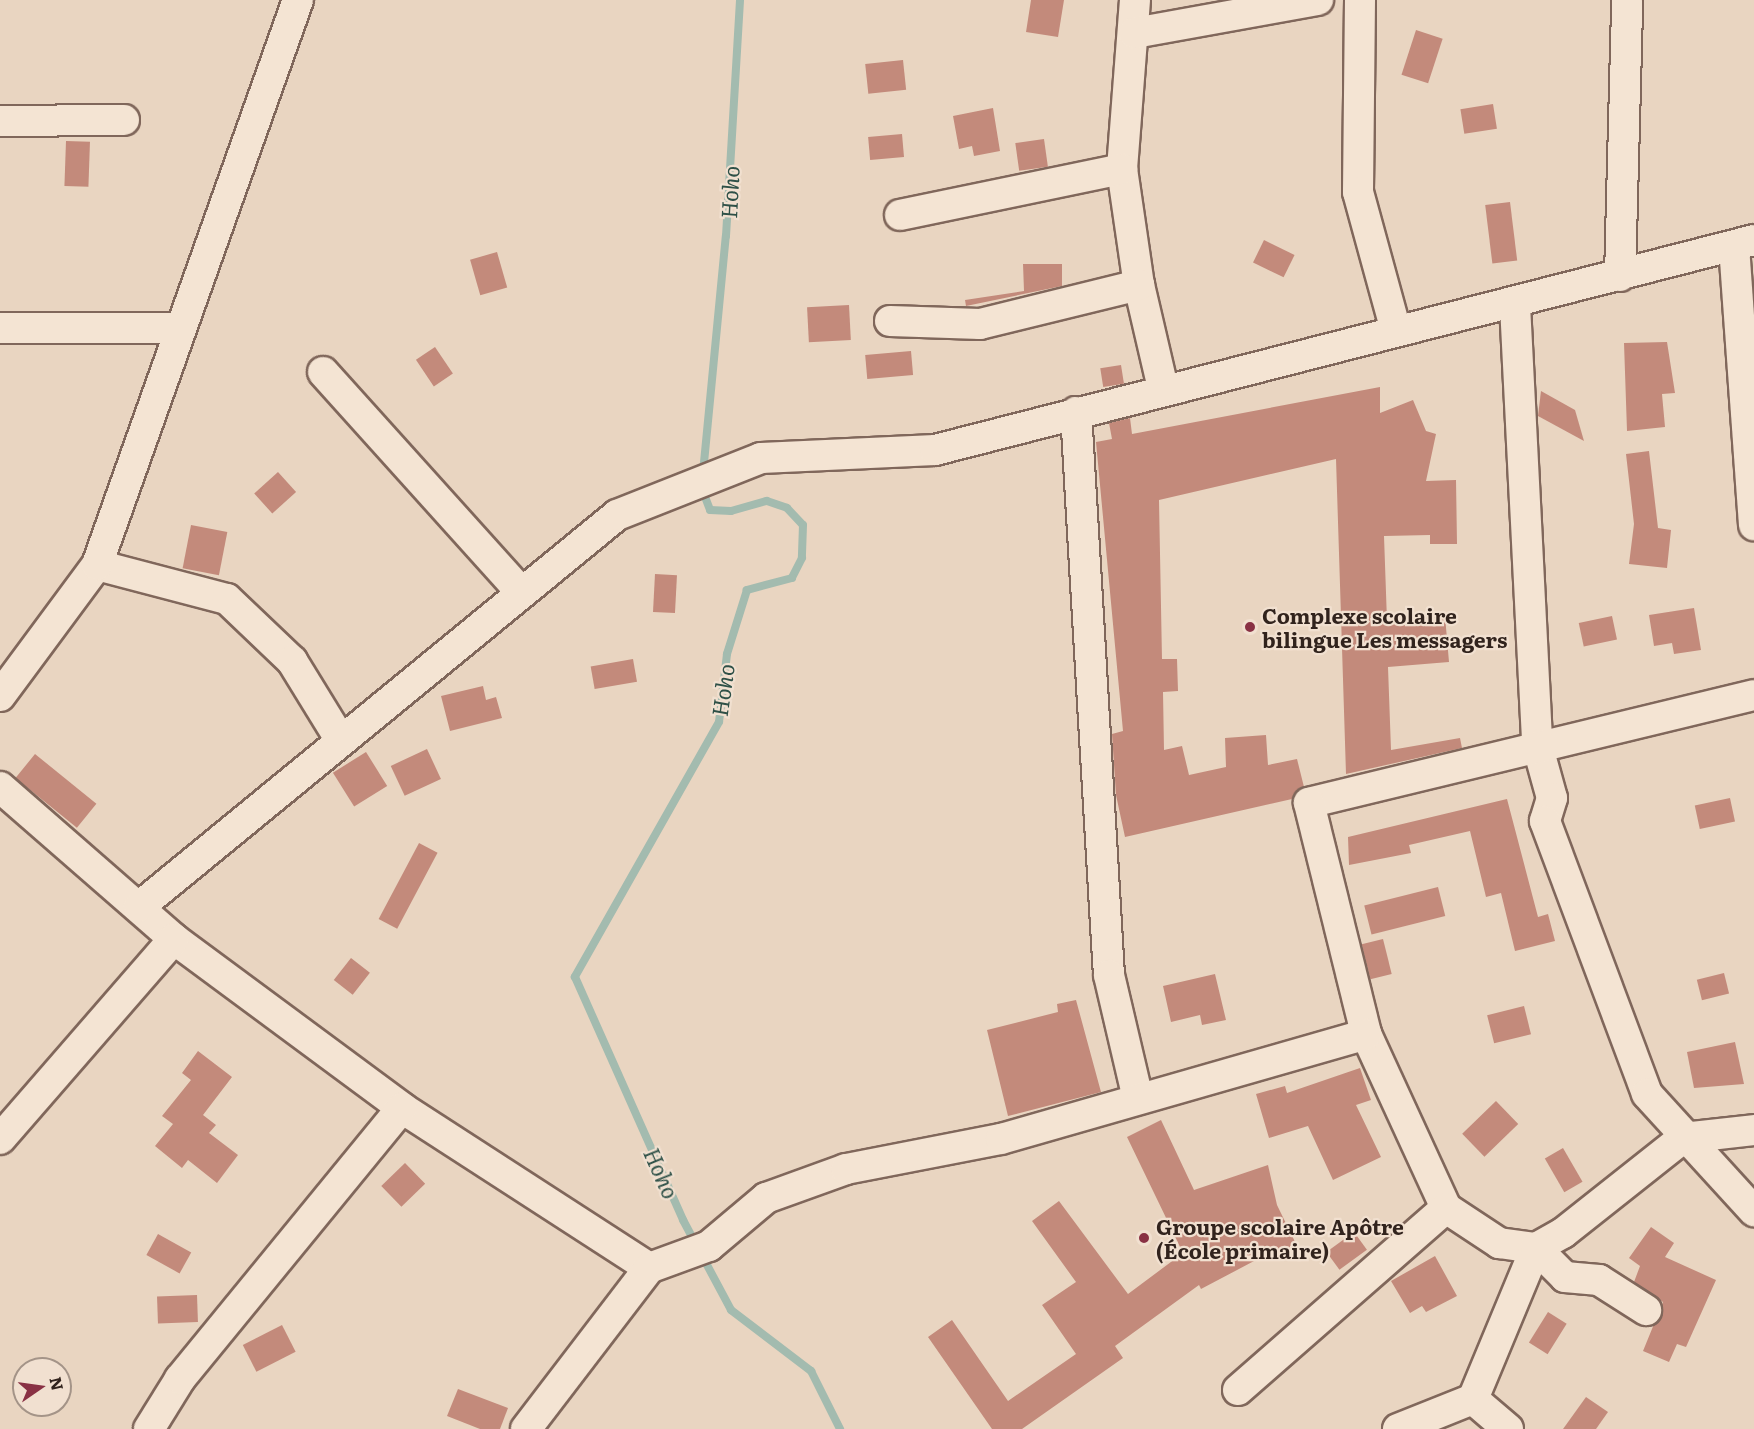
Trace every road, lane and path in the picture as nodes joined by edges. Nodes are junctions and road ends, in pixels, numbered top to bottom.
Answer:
1 (298, 0) edge
2 (1135, 0) edge
3 (1318, 0) edge
4 (1360, 0) edge
5 (1627, 0) edge
6 (1134, 33) junction
7 (124, 120) dead end
8 (0, 121) edge
9 (1122, 169) junction
10 (900, 215) dead end
11 (1744, 243) edge
12 (1620, 276) junction
13 (1139, 285) junction
14 (1515, 305) junction
15 (890, 321) dead end
16 (0, 328) edge
17 (178, 328) junction
18 (1396, 331) junction
19 (323, 372) dead end
20 (1163, 388) junction
21 (1076, 412) junction
22 (1754, 525) edge
23 (97, 565) junction
24 (521, 592) junction
25 (1754, 695) edge
26 (0, 696) edge
27 (340, 740) junction
28 (1537, 744) junction
29 (0, 787) edge
30 (139, 907) junction
31 (174, 939) junction
32 (1366, 1034) junction
33 (1138, 1099) junction
34 (402, 1108) junction
35 (1754, 1130) edge
36 (1683, 1138) junction
37 (0, 1139) edge
38 (1446, 1208) junction
39 (1754, 1211) edge
40 (1536, 1248) junction
41 (649, 1268) junction
42 (1646, 1310) dead end
43 (1238, 1390) dead end
44 (1473, 1399) junction
45 (149, 1429) edge
46 (526, 1429) edge
47 (1398, 1429) edge
48 (1508, 1429) edge

1 - 17 street
2 - 6 street
3 - 6 street
4 - 18 street
5 - 12 street
6 - 9 street
7 - 8 street
9 - 10 street
9 - 13 street
11 - 12 street
11 - 22 street
12 - 14 street
13 - 15 street
13 - 20 street
14 - 18 street
14 - 28 street
16 - 17 street
17 - 23 street
18 - 20 street
19 - 24 street
20 - 21 street
21 - 24 street
21 - 33 street
23 - 26 street
23 - 27 street
24 - 27 street
25 - 28 street
27 - 30 street
28 - 32 street
28 - 36 street
29 - 30 street
30 - 31 street
31 - 34 street
31 - 37 street
32 - 33 street
32 - 38 street
33 - 41 street
34 - 41 street
34 - 45 street
35 - 36 street
36 - 39 street
36 - 40 street
38 - 40 street
38 - 43 street
40 - 42 street
40 - 44 street
41 - 46 street
44 - 47 street
44 - 48 street

